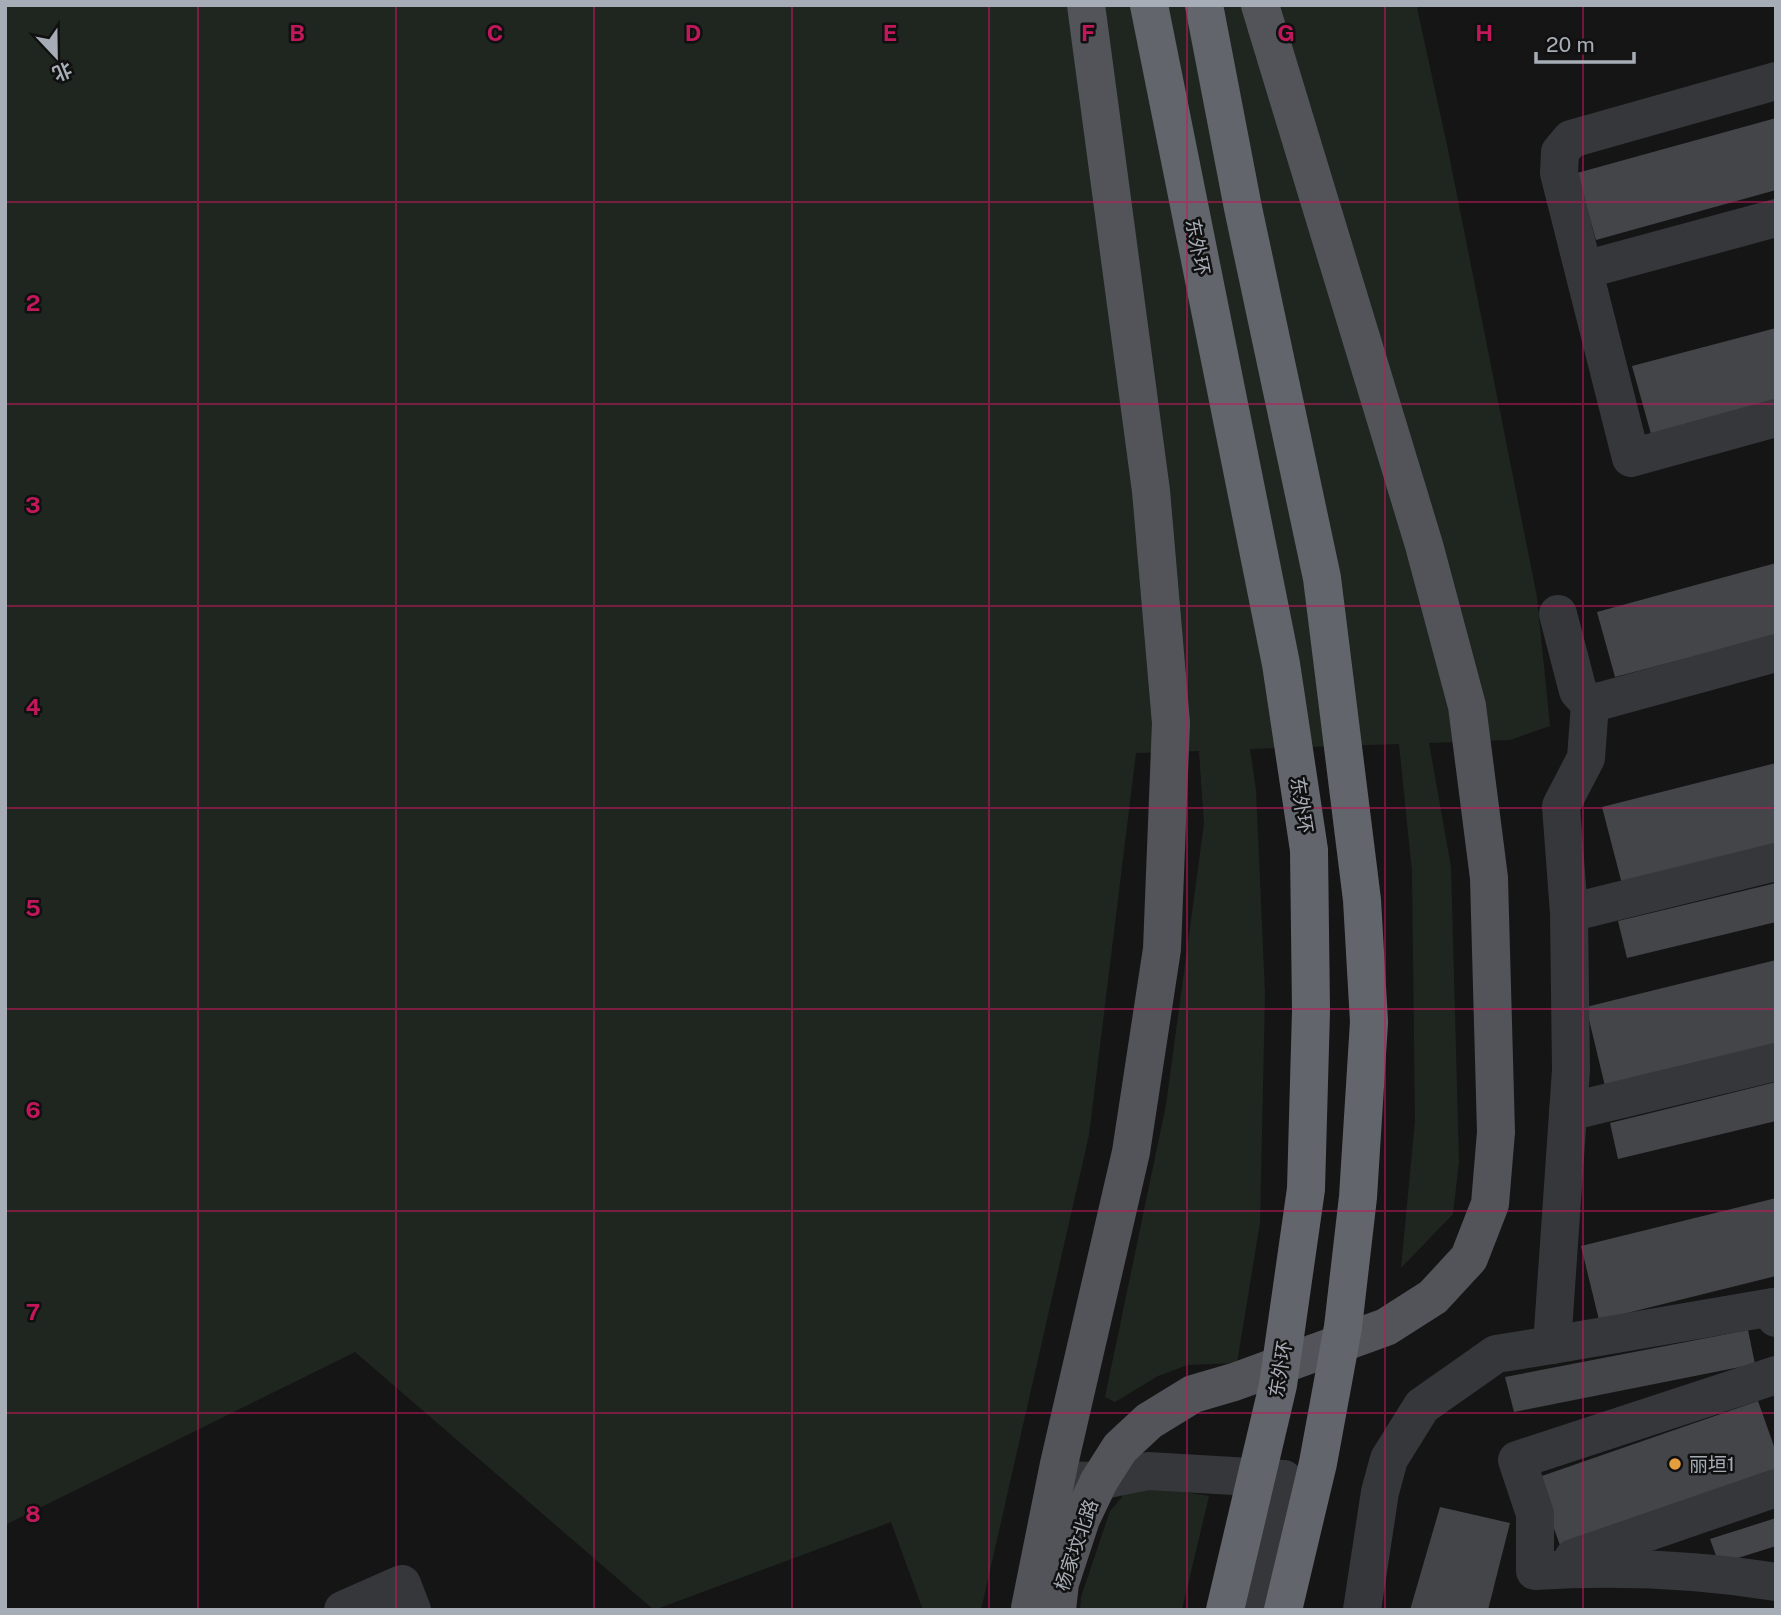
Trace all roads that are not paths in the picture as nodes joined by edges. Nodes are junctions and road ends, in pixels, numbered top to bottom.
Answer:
1 (1086, 5) edge
2 (1149, 5) edge
3 (1204, 5) edge
4 (1260, 5) edge
5 (1776, 81) edge
6 (1776, 218) edge
7 (1584, 270) junction
8 (1776, 418) edge
9 (1558, 614) dead end
10 (1776, 653) edge
11 (1590, 704) junction
12 (1776, 862) edge
13 (1569, 913) junction
14 (1776, 1062) edge
15 (1568, 1112) junction
16 (1775, 1311) edge
17 (1552, 1345) junction
18 (1776, 1375) edge
19 (1056, 1480) junction
20 (1100, 1481) junction
21 (1776, 1488) edge
22 (1574, 1569) junction
23 (1776, 1582) edge
24 (343, 1610) edge
25 (412, 1610) edge
26 (1030, 1610) edge
27 (1057, 1610) edge
28 (1225, 1610) edge
29 (1252, 1610) edge
30 (1283, 1610) edge
31 (1362, 1610) edge

1 - 19 main road, 杨家坟北路
2 - 28 highway, 东外环
3 - 30 highway
4 - 20 main road, 杨家坟北路
5 - 7 street
6 - 7 street
7 - 8 street
9 - 11 street
10 - 11 street
11 - 13 street
12 - 13 street
13 - 15 street
14 - 15 street
15 - 17 street
16 - 17 street
17 - 31 street
18 - 22 street
19 - 20 street
19 - 26 main road, 杨家坟北路
20 - 27 main road, 杨家坟北路
20 - 29 street
21 - 22 street
22 - 23 street
24 - 25 street

